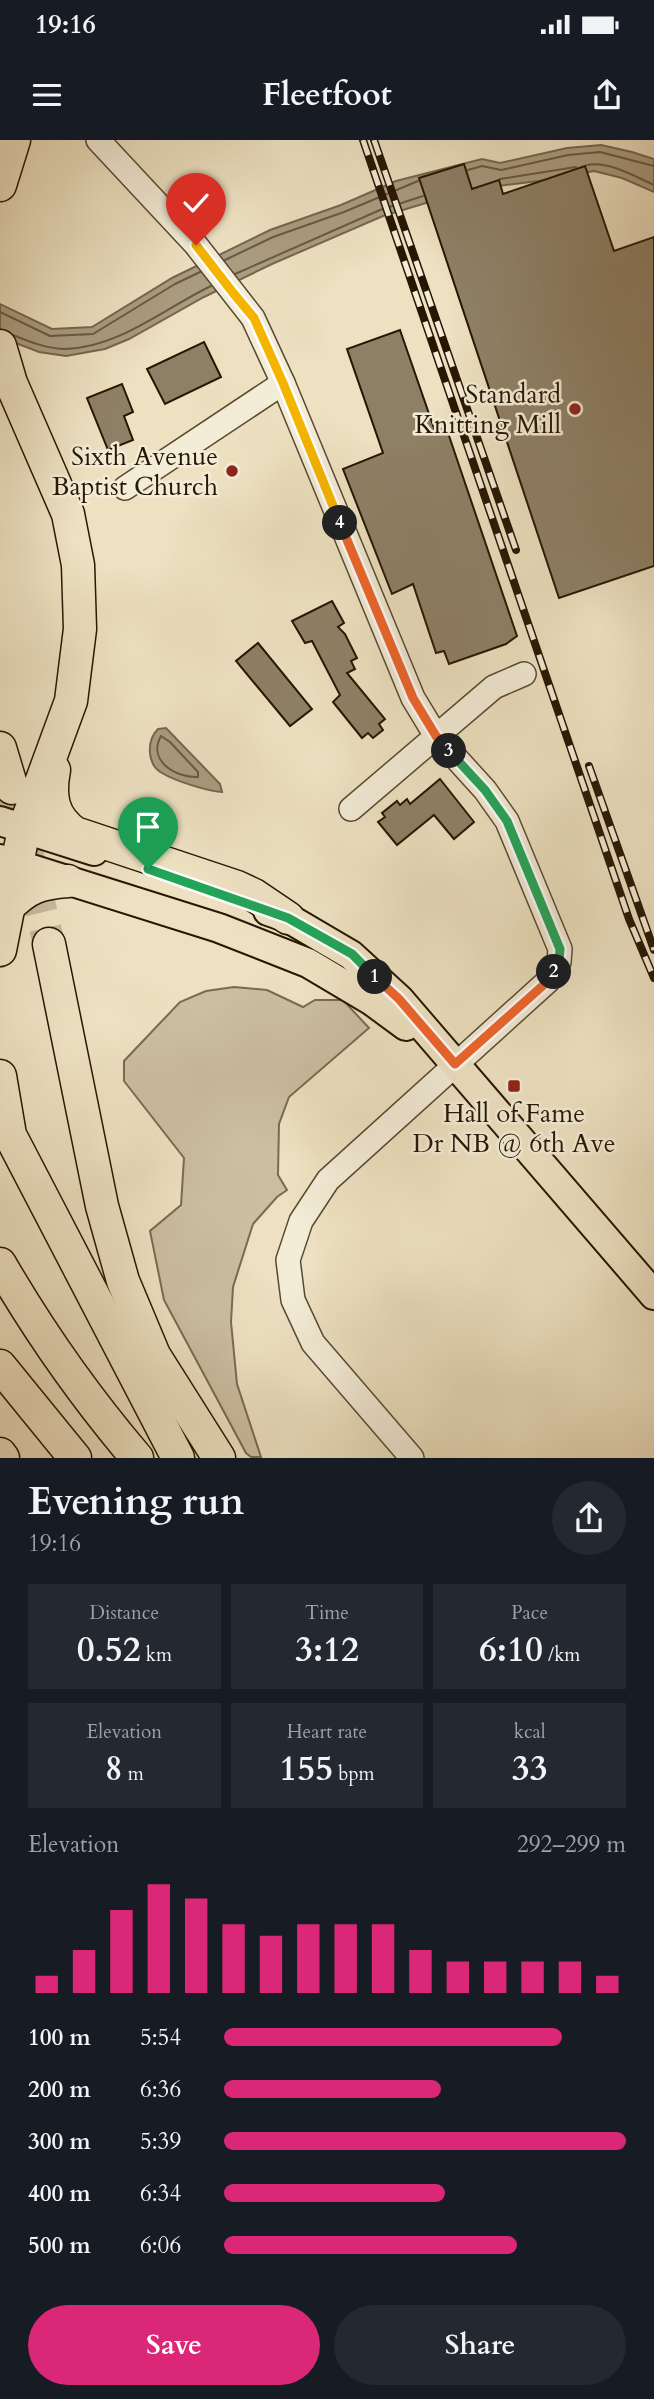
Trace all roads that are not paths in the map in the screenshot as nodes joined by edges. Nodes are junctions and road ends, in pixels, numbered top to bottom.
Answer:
1 (14, 140) edge
2 (98, 140) edge
3 (0, 185) edge
4 (0, 346) edge
5 (283, 383) junction
6 (125, 488) dead end
7 (524, 674) dead end
8 (64, 720) junction
9 (436, 736) junction
10 (0, 748) edge
11 (12, 788) tunnel mouth
12 (351, 809) dead end
13 (12, 825) edge
14 (8, 862) edge
15 (68, 881) junction
16 (8, 907) junction
17 (288, 918) junction
18 (49, 944) tunnel mouth
19 (0, 950) edge
20 (455, 1064) junction
21 (0, 1076) edge
22 (0, 1264) edge
23 (654, 1295) edge
24 (0, 1366) edge
25 (75, 1458) edge
26 (137, 1458) edge
27 (178, 1458) edge
28 (219, 1458) edge
29 (412, 1458) edge

1 - 3 highway
2 - 5 street
4 - 8 highway
5 - 6 street
5 - 9 street
7 - 9 street
8 - 13 highway
8 - 17 highway
9 - 12 street
9 - 20 street
10 - 11 highway
13 - 14 highway
13 - 17 main road
14 - 15 main road
14 - 16 highway
15 - 16 highway
15 - 20 main road
16 - 19 highway
17 - 20 main road
18 - 28 highway
20 - 23 main road
20 - 29 street
21 - 27 highway
22 - 26 highway
24 - 25 highway

